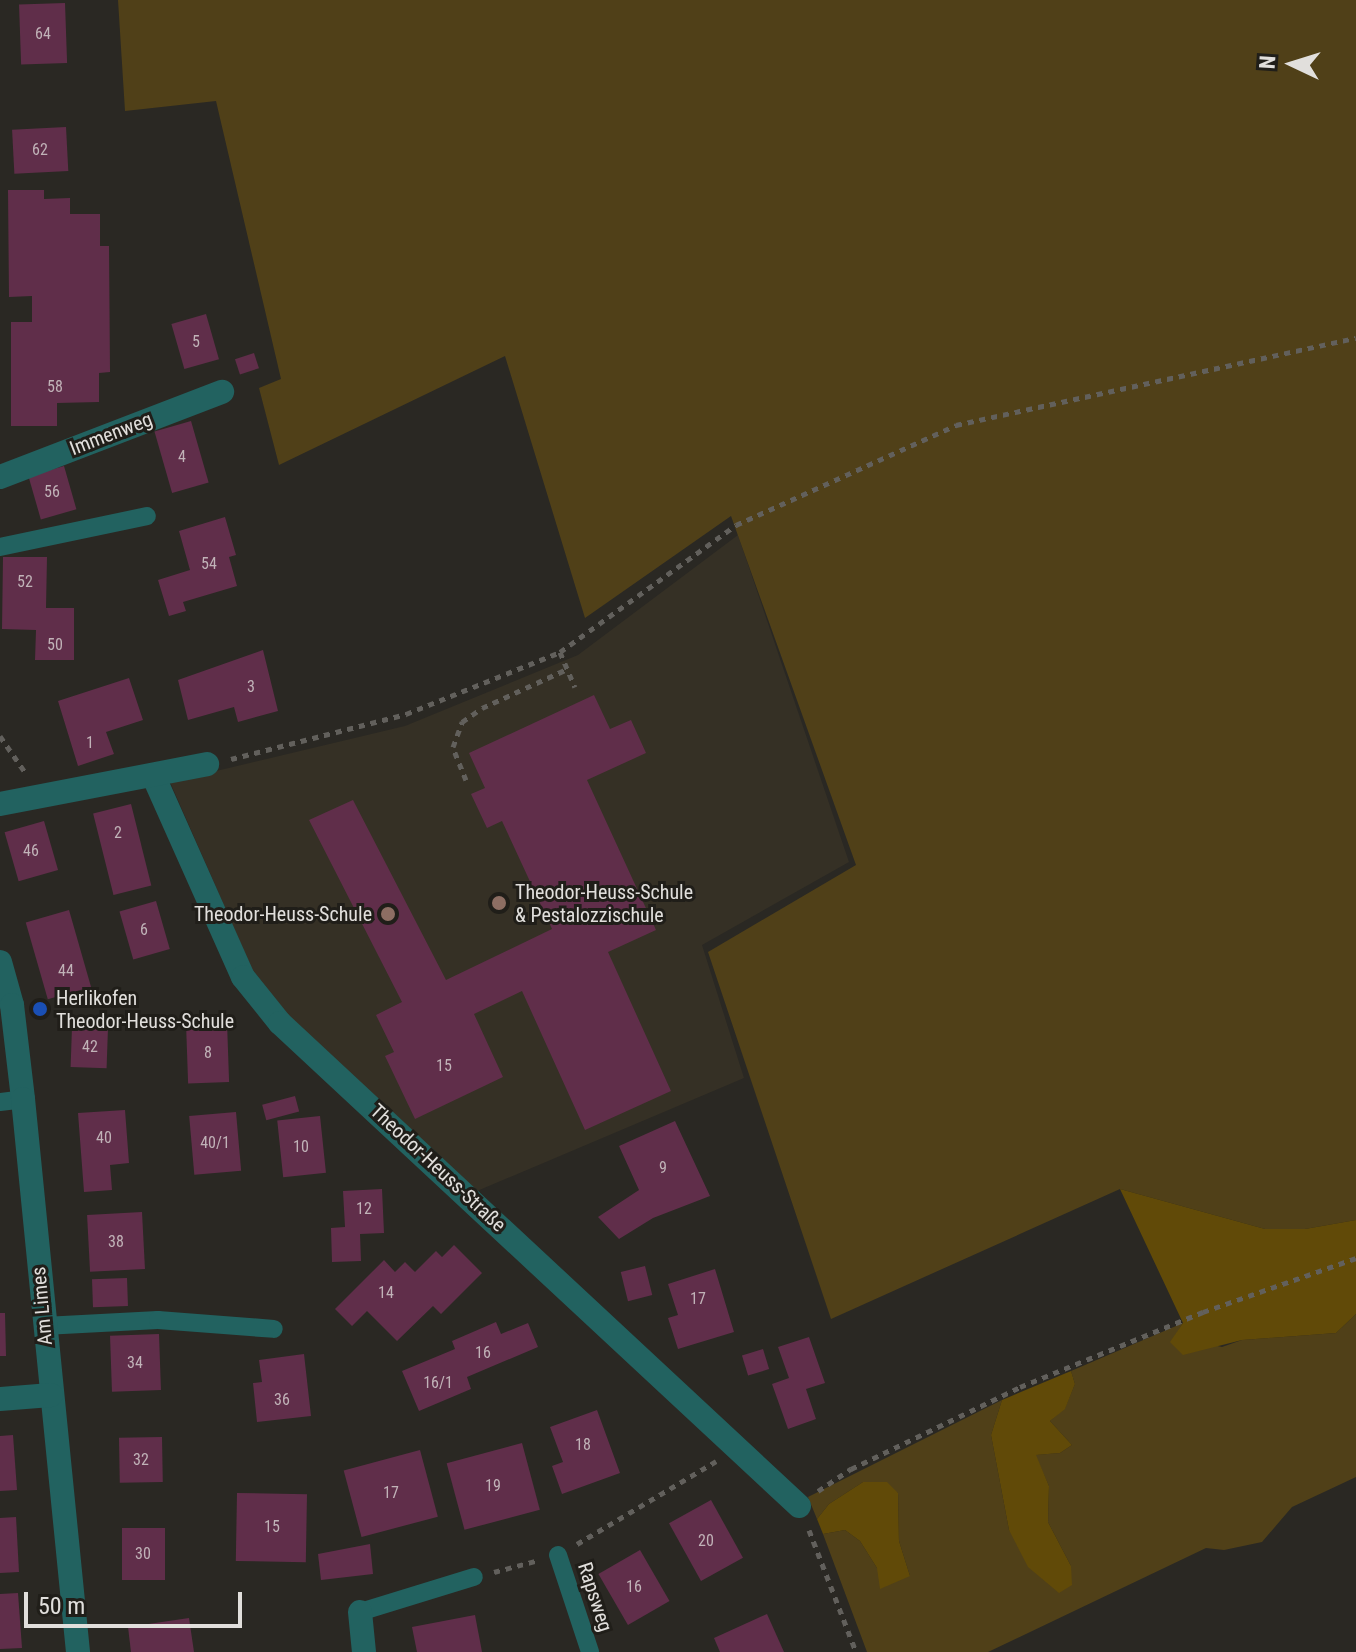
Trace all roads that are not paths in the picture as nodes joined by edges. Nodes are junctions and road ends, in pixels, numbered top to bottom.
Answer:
1 (222, 392) dead end
2 (0, 477) edge
3 (147, 516) dead end
4 (0, 547) edge
5 (207, 764) road end
6 (153, 775) junction
7 (0, 804) edge
8 (0, 962) edge
9 (12, 1101) edge
10 (44, 1326) junction
11 (274, 1329) dead end
12 (51, 1395) junction
13 (0, 1399) edge
14 (804, 1501) road end
15 (558, 1555) road end
16 (474, 1577) road end
17 (360, 1612) joint
18 (78, 1652) edge
19 (364, 1652) edge
20 (590, 1652) edge

1 - 2 street, Immenweg
3 - 4 lane
5 - 6 street
6 - 7 street
6 - 14 street, Theodor-Heuss-Straße
8 - 9 street, Am Limes
9 - 10 street, Am Limes
10 - 11 lane
10 - 12 street, Am Limes
12 - 13 street
12 - 18 street, Am Limes
15 - 20 lane, Rapsweg
16 - 17 lane
17 - 19 street

